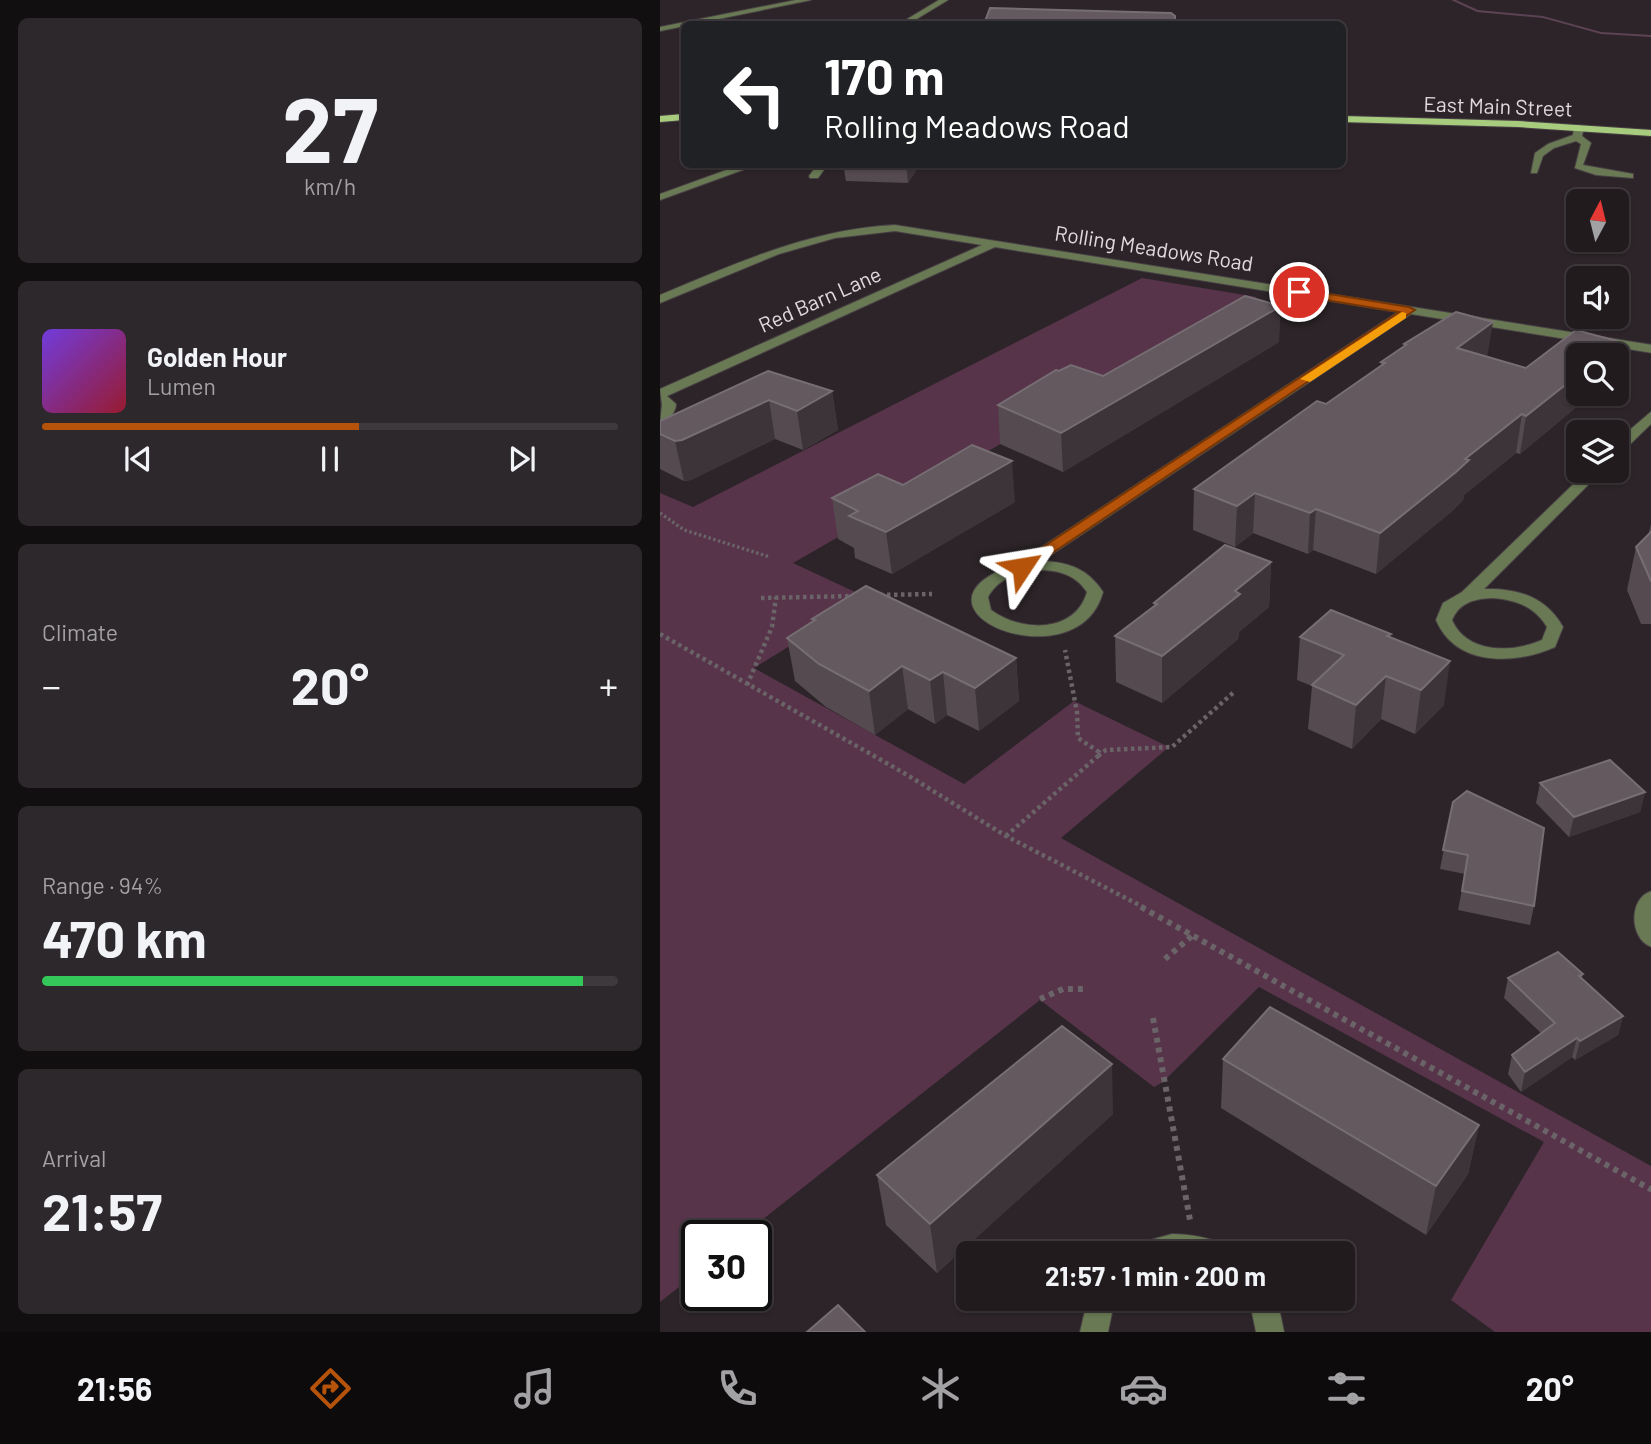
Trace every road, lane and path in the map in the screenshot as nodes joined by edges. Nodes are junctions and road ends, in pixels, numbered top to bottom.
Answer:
1 (807, 0) edge
2 (944, 0) edge
3 (701, 21) edge
4 (907, 21) edge
5 (681, 25) edge
6 (660, 29) edge
7 (681, 117) edge
8 (660, 118) edge
9 (1346, 119) edge
10 (1578, 132) junction
11 (1651, 133) edge
12 (743, 168) edge
13 (820, 168) edge
14 (1534, 171) dead end
15 (813, 176) dead end
16 (1629, 176) dead end
17 (660, 197) edge
18 (996, 243) junction
19 (660, 299) edge
20 (1409, 310) junction
21 (1651, 349) edge
22 (660, 395) edge
23 (1651, 415) edge
24 (660, 420) edge
25 (1629, 437) edge
26 (1583, 483) edge
27 (660, 513) edge
28 (770, 557) dead end
29 (1022, 567) junction
30 (932, 594) dead end
31 (1468, 595) junction
32 (776, 597) junction
33 (761, 598) dead end
34 (660, 634) edge
35 (1065, 649) dead end
36 (747, 685) junction
37 (1234, 692) dead end
38 (1098, 756) junction
39 (1006, 836) junction
40 (1651, 898) edge
41 (1194, 935) junction
42 (1651, 939) edge
43 (1165, 960) dead end
44 (1088, 989) dead end
45 (1040, 999) dead end
46 (1153, 1018) dead end
47 (1651, 1189) edge
48 (1204, 1241) edge
49 (1099, 1311) edge
50 (1266, 1311) edge
51 (1094, 1332) edge
52 (1270, 1332) edge

1 - 3 street
2 - 4 street
5 - 6 street
7 - 8 main road
9 - 10 main road, East Main Street
10 - 11 main road, East Main Street
10 - 14 street
10 - 16 street
12 - 17 street
13 - 15 street
18 - 19 street, Rolling Meadows Road
18 - 20 street, Rolling Meadows Road
18 - 22 street, Red Barn Lane
20 - 21 street, Rolling Meadows Road
20 - 29 street
22 - 24 street, Red Barn Lane
23 - 25 street
26 - 31 street
27 - 28 path
29 - 29 street
30 - 32 path
31 - 31 street
32 - 33 path
32 - 36 path
34 - 36 path
35 - 38 path
36 - 39 path
37 - 38 path
38 - 39 path
39 - 41 path
40 - 42 street
41 - 43 path
41 - 47 path
44 - 45 path
46 - 48 path
49 - 51 street
50 - 52 street

